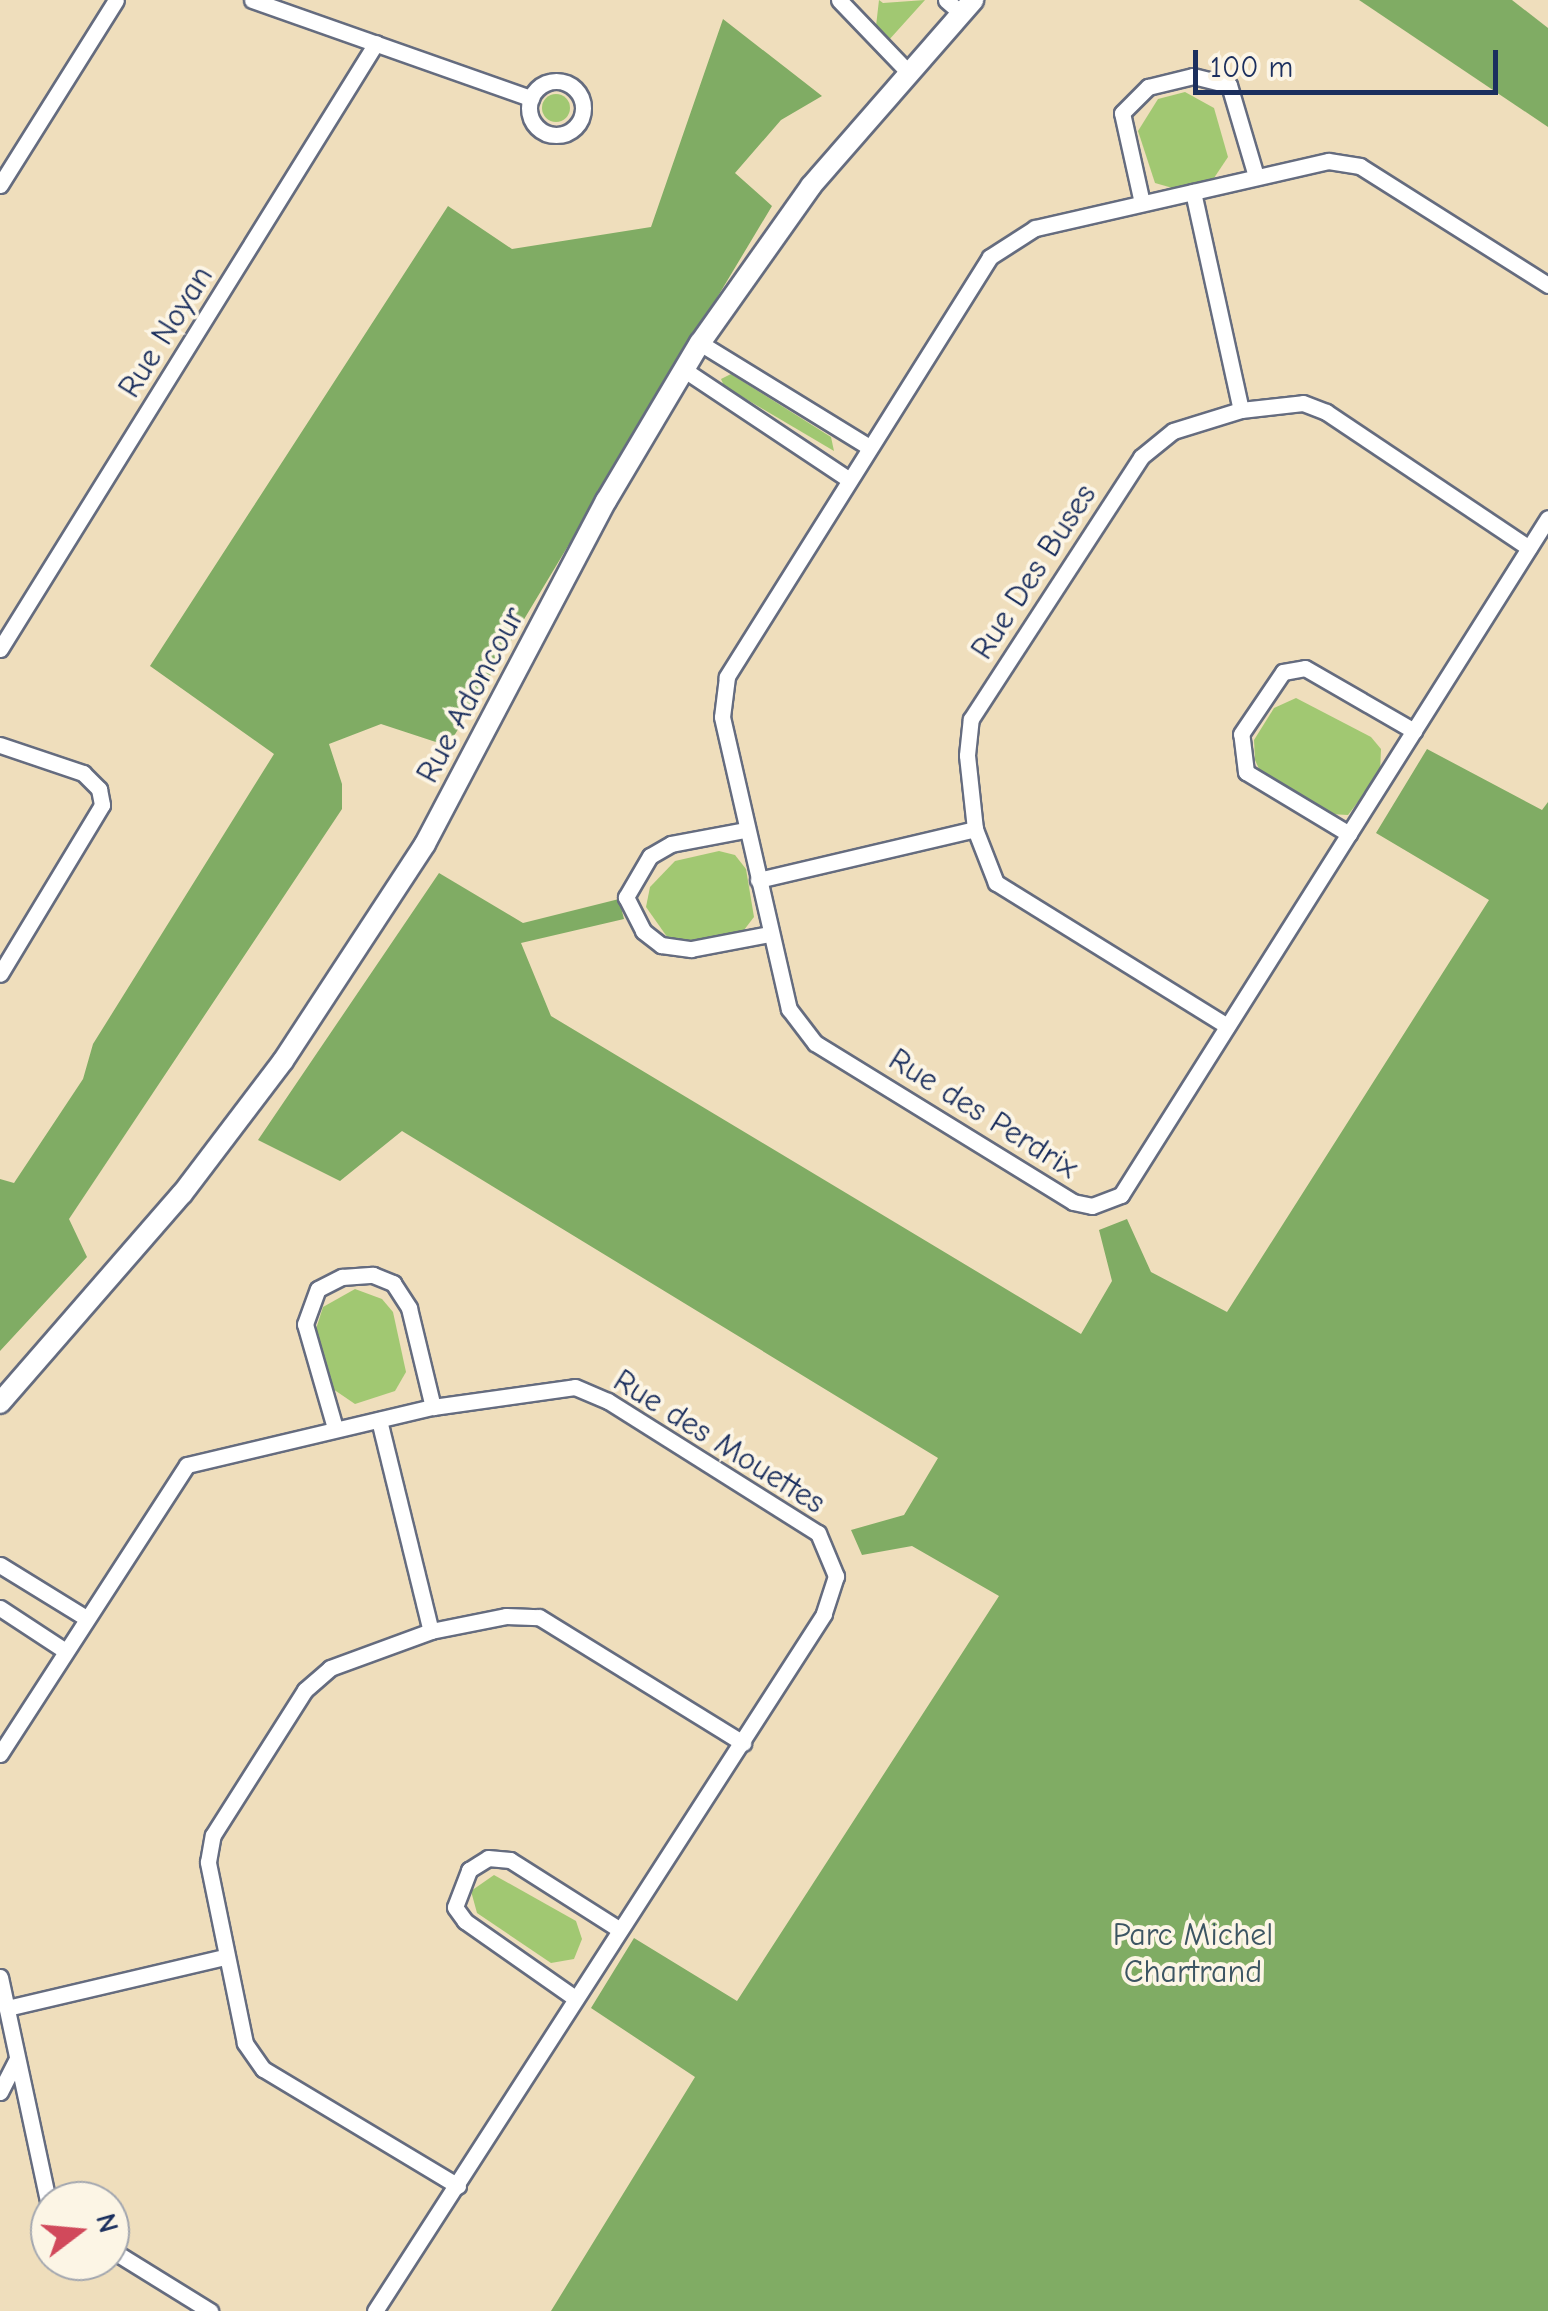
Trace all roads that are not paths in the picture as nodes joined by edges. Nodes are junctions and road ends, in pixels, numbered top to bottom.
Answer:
1 (116, 0) edge
2 (252, 0) edge
3 (850, 3) edge
4 (960, 4) edge
5 (376, 43) junction
6 (909, 74) junction
7 (531, 98) dead end
8 (1256, 176) junction
9 (0, 185) edge
10 (1193, 192) junction
11 (1142, 203) junction
12 (1548, 285) edge
13 (700, 343) junction
14 (683, 369) junction
15 (1241, 410) junction
16 (869, 447) junction
17 (848, 479) junction
18 (1548, 518) edge
19 (1529, 548) junction
20 (0, 649) edge
21 (1414, 731) junction
22 (0, 745) edge
23 (976, 828) junction
24 (745, 830) junction
25 (1349, 834) junction
26 (758, 880) junction
27 (770, 934) junction
28 (0, 974) edge
29 (1227, 1026) junction
30 (0, 1404) edge
31 (434, 1407) junction
32 (378, 1420) junction
33 (335, 1428) junction
34 (0, 1565) edge
35 (0, 1608) edge
36 (83, 1616) junction
37 (431, 1632) junction
38 (64, 1650) junction
39 (743, 1743) junction
40 (0, 1754) edge
41 (616, 1928) junction
42 (224, 1957) junction
43 (0, 1977) edge
44 (572, 1996) junction
45 (7, 2008) junction
46 (18, 2059) junction
47 (0, 2092) edge
48 (44, 2181) edge
49 (458, 2186) junction
50 (130, 2261) edge
51 (210, 2311) edge
52 (375, 2311) edge

1 - 9 street
2 - 5 street
3 - 6 street
4 - 6 street, Rue Adoncour
5 - 7 street
5 - 20 street, Rue Noyan
6 - 13 street, Rue Adoncour
8 - 10 street, Rue des Perdrix
8 - 11 street
8 - 12 street, Rue des Perdrix
10 - 11 street, Rue des Perdrix
10 - 15 street
11 - 16 street, Rue des Perdrix
13 - 14 street, Rue Adoncour
13 - 16 street
14 - 17 street
14 - 30 street, Rue Adoncour
15 - 19 street, Rue Des Buses
15 - 23 street, Rue Des Buses
16 - 17 street, Rue des Perdrix
17 - 24 street, Rue des Perdrix
18 - 19 street, Rue des Perdrix
19 - 21 street, Rue des Perdrix
21 - 25 street, Rue des Perdrix
21 - 25 street
22 - 28 street
23 - 26 street
23 - 29 street, Rue Des Buses
24 - 26 street, Rue des Perdrix
24 - 27 street
25 - 29 street, Rue des Perdrix
26 - 27 street, Rue des Perdrix
27 - 29 street, Rue des Perdrix
31 - 32 street, Rue des Mouettes
31 - 33 street
31 - 39 street, Rue des Mouettes
32 - 33 street, Rue des Mouettes
32 - 37 street
33 - 36 street, Rue des Mouettes
34 - 36 street
35 - 38 street
36 - 38 street, Rue des Mouettes
37 - 39 street
37 - 42 street
38 - 40 street, Rue des Mouettes
39 - 41 street, Rue des Mouettes
41 - 44 street, Rue des Mouettes
41 - 44 street
42 - 45 street
42 - 49 street
43 - 45 street
44 - 49 street, Rue des Mouettes
45 - 46 street
46 - 47 street
46 - 48 street
49 - 52 street, Rue des Mouettes
50 - 51 street

